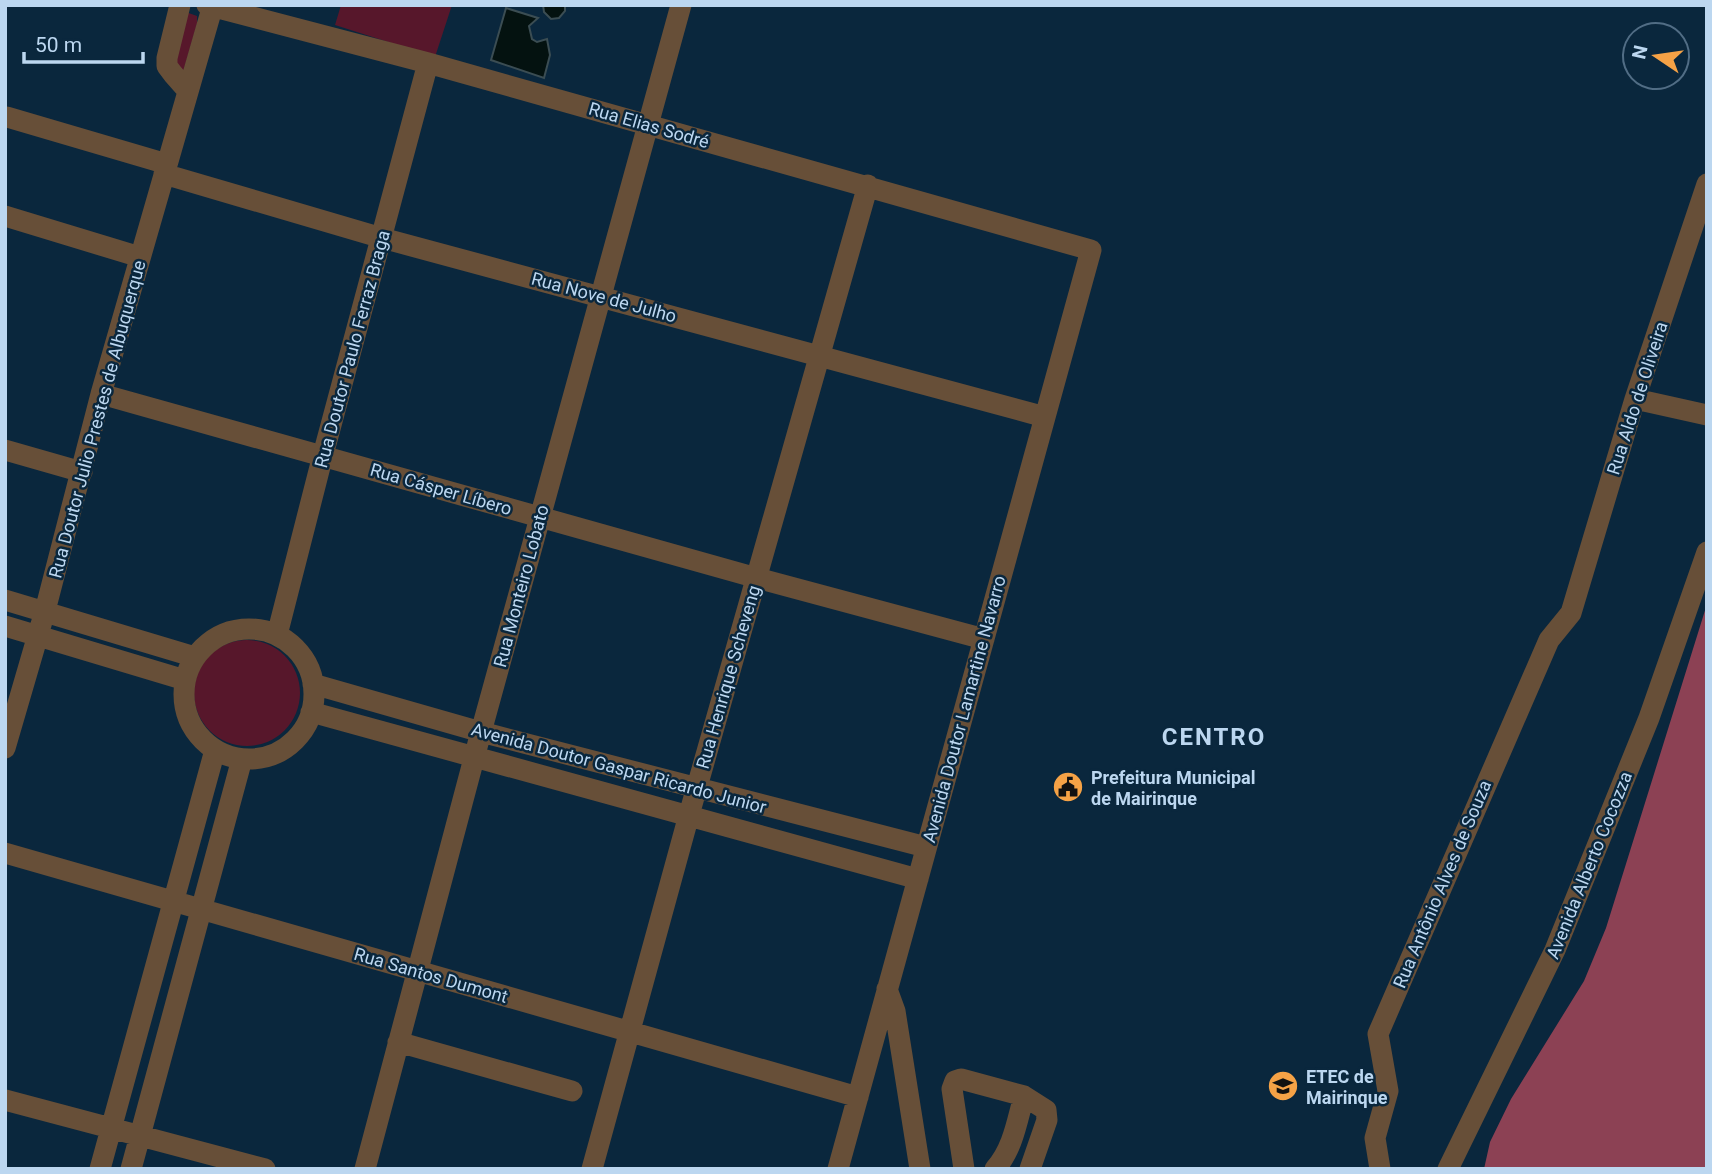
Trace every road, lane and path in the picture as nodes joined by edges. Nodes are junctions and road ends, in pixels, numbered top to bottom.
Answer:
1 (180, 5) edge
2 (681, 5) edge
3 (211, 6) edge
4 (428, 63) junction
5 (188, 91) junction
6 (8, 117) dead end
7 (646, 125) junction
8 (166, 169) junction
9 (1707, 184) edge
10 (868, 185) junction
11 (5, 216) edge
12 (382, 237) junction
13 (1091, 250) joint
14 (141, 257) junction
15 (599, 296) junction
16 (820, 356) junction
17 (101, 394) junction
18 (1635, 399) junction
19 (1707, 415) edge
20 (1045, 417) junction
21 (5, 450) edge
22 (323, 455) junction
23 (82, 472) junction
24 (540, 517) junction
25 (1707, 552) edge
26 (757, 578) junction
27 (5, 600) edge
28 (45, 611) junction
29 (1571, 613) joint
30 (5, 626) edge
31 (37, 635) junction
32 (277, 635) junction
33 (984, 639) junction
34 (195, 657) junction
35 (185, 680) junction
36 (313, 684) junction
37 (311, 712) junction
38 (481, 732) junction
39 (5, 748) edge
40 (215, 750) junction
41 (475, 756) junction
42 (242, 759) junction
43 (697, 788) junction
44 (689, 815) junction
45 (926, 847) junction
46 (5, 853) edge
47 (918, 879) junction
48 (174, 901) junction
49 (202, 909) junction
50 (417, 971) junction
51 (887, 989) junction
52 (630, 1031) junction
53 (398, 1042) junction
54 (572, 1091) dead end
55 (1024, 1096) junction
56 (858, 1097) junction
57 (5, 1100) edge
58 (111, 1128) junction
59 (142, 1136) junction
60 (1006, 1165) edge
61 (100, 1169) edge
62 (131, 1169) edge
63 (265, 1169) edge
64 (365, 1169) edge
65 (592, 1169) edge
66 (838, 1169) edge
67 (920, 1169) edge
68 (964, 1169) edge
69 (1030, 1169) edge
70 (1380, 1169) edge
71 (1448, 1169) edge

1 - 5 street
2 - 7 street, Rua Monteiro Lobato
3 - 4 street, Rua Elias Sodré
3 - 5 street, Rua Doutor Julio Prestes de Albuquerque
4 - 7 street, Rua Elias Sodré
4 - 12 street, Rua Doutor Paulo Ferraz Braga
5 - 8 street, Rua Doutor Julio Prestes de Albuquerque
6 - 8 street, Rua Nove de Julho
7 - 10 street, Rua Elias Sodré
7 - 15 street, Rua Monteiro Lobato
8 - 12 street, Rua Nove de Julho
8 - 14 street, Rua Doutor Julio Prestes de Albuquerque
9 - 18 street, Rua Aldo de Oliveira
10 - 13 street, Rua Elias Sodré
10 - 16 street, Rua Henrique Scheveng
11 - 14 street
12 - 15 street, Rua Nove de Julho
12 - 22 street, Rua Doutor Paulo Ferraz Braga
13 - 20 street, Avenida Doutor Lamartine Navarro
14 - 17 street, Rua Doutor Julio Prestes de Albuquerque
15 - 16 street, Rua Nove de Julho
15 - 24 street, Rua Monteiro Lobato
16 - 20 street, Rua Nove de Julho
16 - 26 street, Rua Henrique Scheveng
17 - 22 street, Rua Cásper Líbero
17 - 23 street, Rua Doutor Julio Prestes de Albuquerque
18 - 19 street
18 - 29 street, Rua Aldo de Oliveira
20 - 33 street, Avenida Doutor Lamartine Navarro
21 - 23 street
22 - 24 street, Rua Cásper Líbero
22 - 32 street, Rua Doutor Paulo Ferraz Braga
23 - 28 street, Rua Doutor Julio Prestes de Albuquerque
24 - 26 street, Rua Cásper Líbero
24 - 38 street, Rua Monteiro Lobato
25 - 71 street, Avenida Alberto Cocozza
26 - 33 street, Rua Cásper Líbero
26 - 43 street, Rua Henrique Scheveng
27 - 28 street
28 - 31 street, Rua Doutor Julio Prestes de Albuquerque
28 - 34 street
29 - 70 street, Rua Antônio Alves de Souza
30 - 31 street
31 - 35 street
31 - 39 street, Rua Doutor Julio Prestes de Albuquerque
32 - 34 street
32 - 36 street
33 - 45 street, Avenida Doutor Lamartine Navarro
34 - 35 street
35 - 40 street
36 - 37 street
36 - 38 street, Avenida Doutor Gaspar Ricardo Junior
37 - 41 street, Avenida Doutor Gaspar Ricardo Junior
37 - 42 street
38 - 41 street, Rua Monteiro Lobato
38 - 43 street, Avenida Doutor Gaspar Ricardo Junior
40 - 42 street
40 - 48 street
41 - 44 street, Avenida Doutor Gaspar Ricardo Junior
41 - 50 street, Rua Monteiro Lobato
42 - 49 street
43 - 44 street, Rua Henrique Scheveng
43 - 45 street, Avenida Doutor Gaspar Ricardo Junior
44 - 47 street, Avenida Doutor Gaspar Ricardo Junior
44 - 52 street, Rua Henrique Scheveng
45 - 47 street, Avenida Doutor Lamartine Navarro
46 - 48 street, Rua Santos Dumont
47 - 51 street, Avenida Doutor Lamartine Navarro
48 - 49 street, Rua Santos Dumont
48 - 58 street
49 - 50 street, Rua Santos Dumont
49 - 59 street
50 - 52 street, Rua Santos Dumont
50 - 53 street, Rua Monteiro Lobato
51 - 56 street, Avenida Doutor Lamartine Navarro
51 - 67 street
52 - 56 street, Rua Santos Dumont
52 - 65 street, Rua Henrique Scheveng
53 - 54 street
53 - 64 street, Rua Monteiro Lobato
55 - 60 street
55 - 68 street
55 - 69 street
56 - 66 street, Avenida Doutor Lamartine Navarro
57 - 58 street
58 - 59 street
58 - 61 street
59 - 62 street
59 - 63 street

